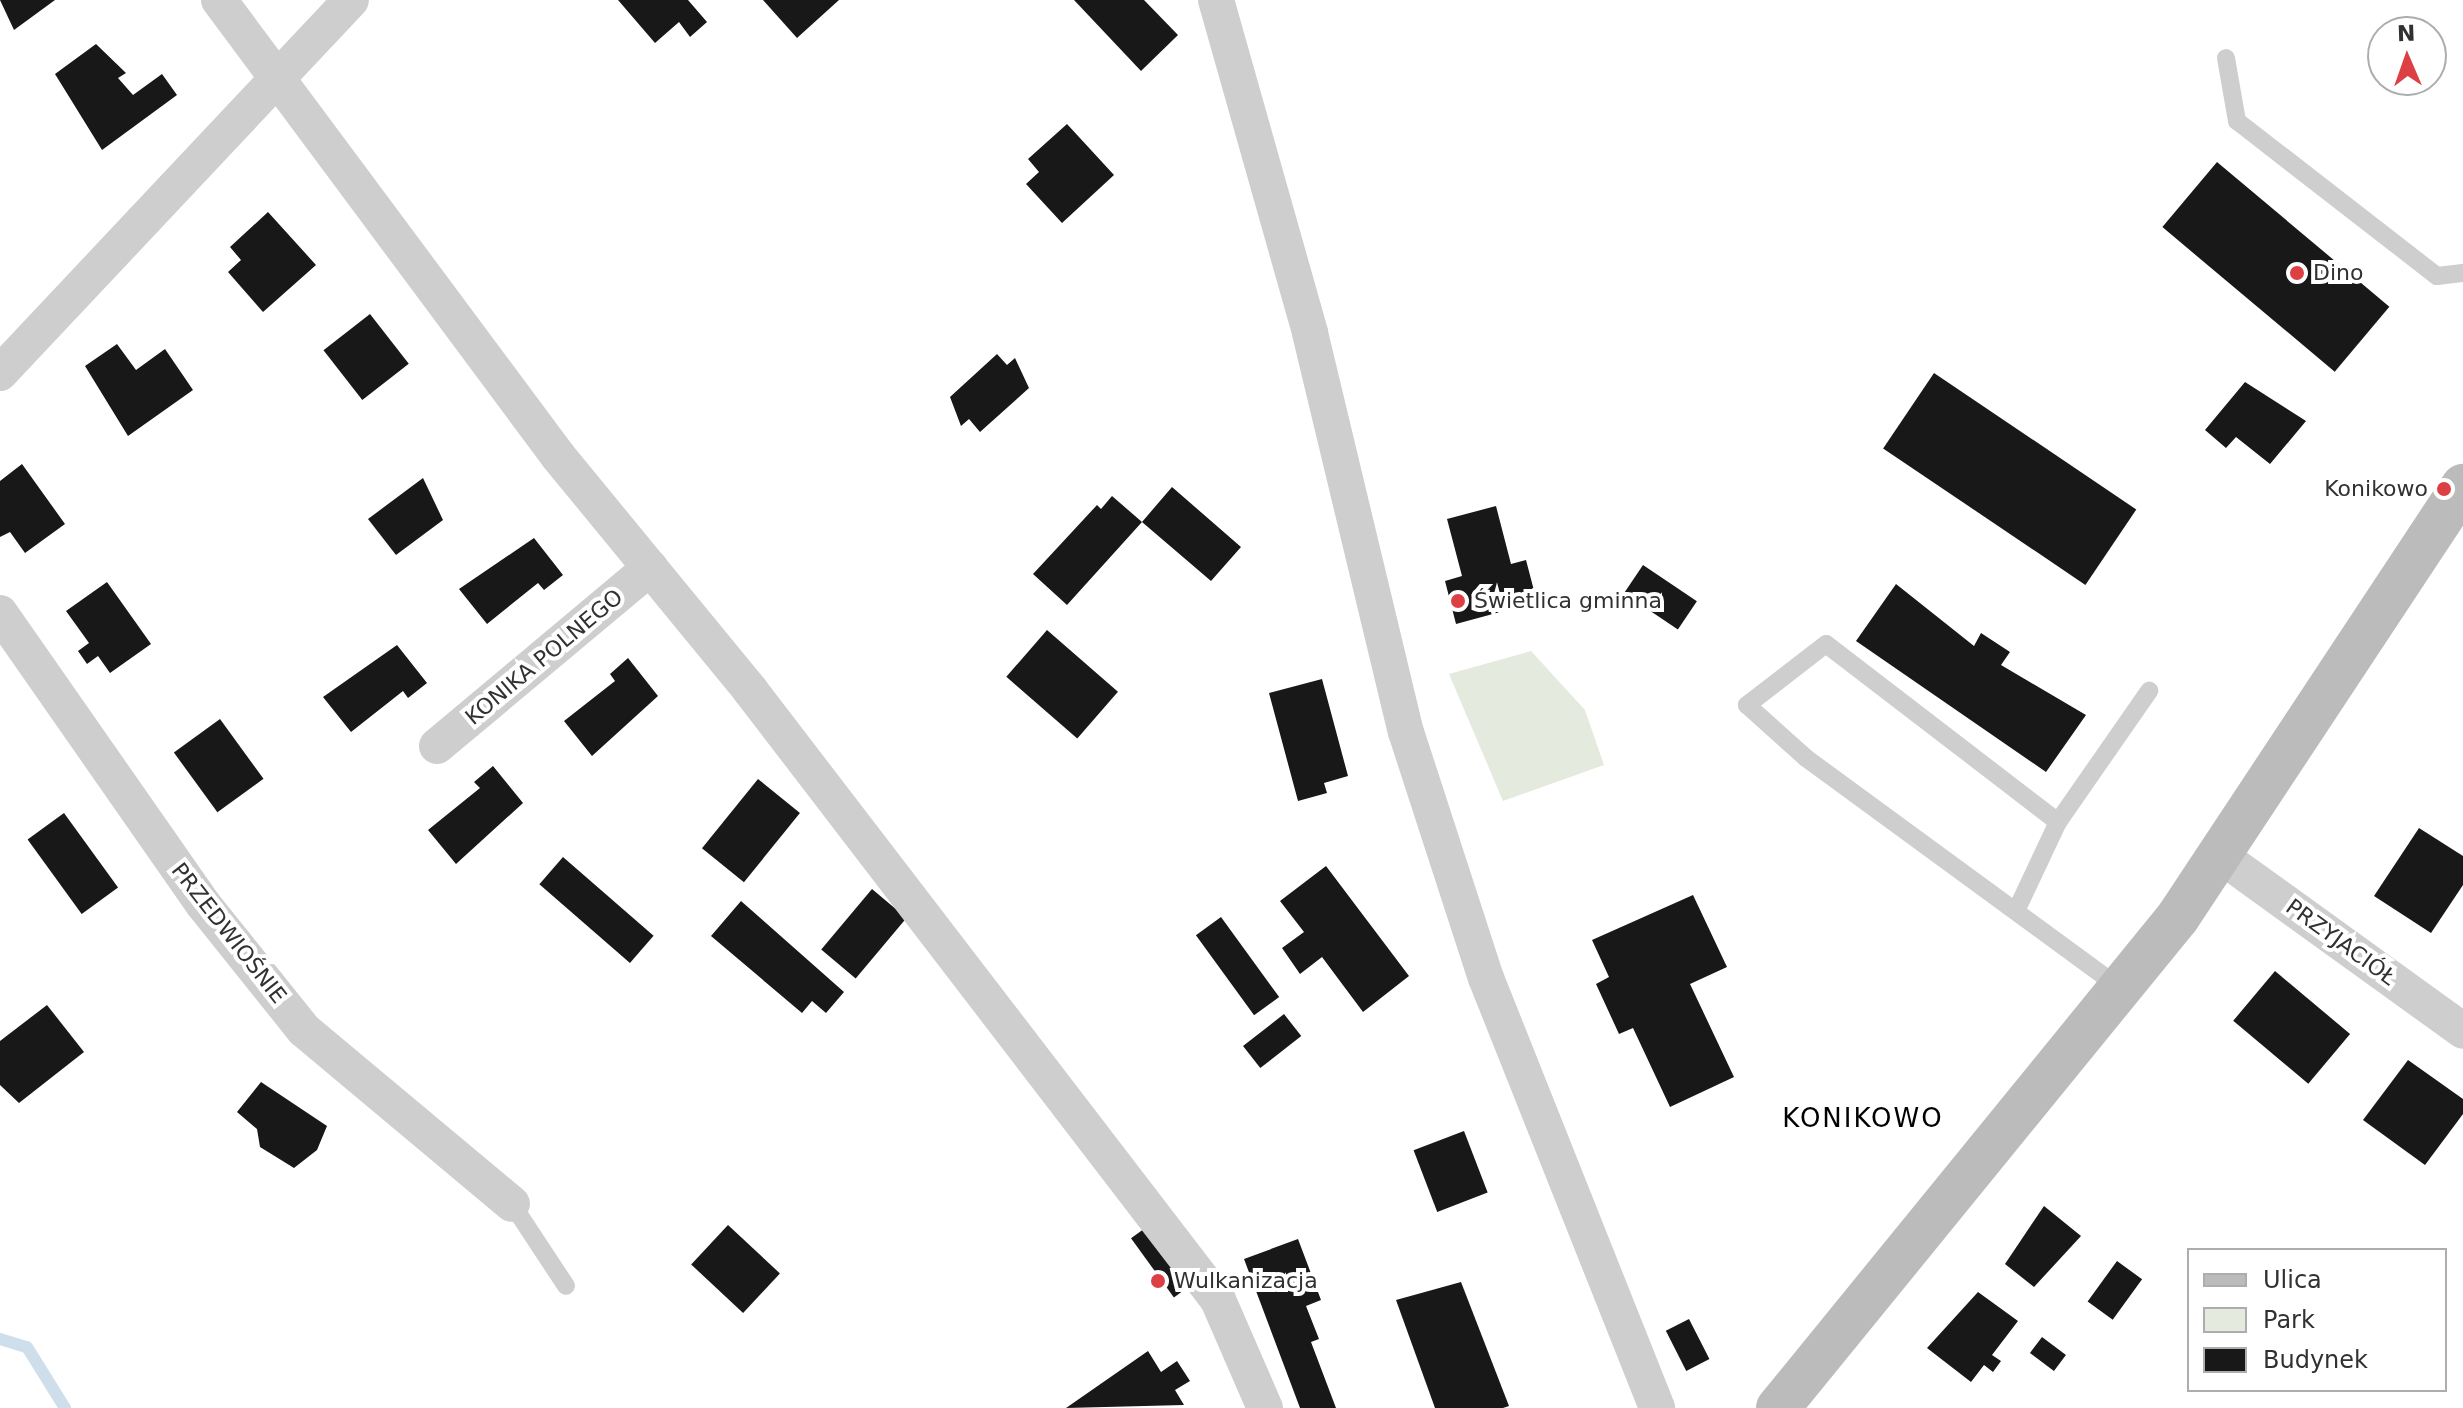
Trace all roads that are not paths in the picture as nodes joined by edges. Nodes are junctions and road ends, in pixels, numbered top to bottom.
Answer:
1 (219, 0) edge
2 (351, 0) edge
3 (1216, 0) edge
4 (2226, 58) dead end
5 (278, 82) junction
6 (2463, 273) edge
7 (0, 373) edge
8 (2463, 486) edge
9 (650, 568) junction
10 (0, 613) edge
11 (2149, 691) dead end
12 (437, 746) dead end
13 (2058, 822) junction
14 (2218, 854) junction
15 (2017, 909) junction
16 (2121, 989) junction
17 (2463, 1031) edge
18 (512, 1204) joint
19 (566, 1286) dead end
20 (1265, 1408) edge
21 (1657, 1408) edge
22 (1778, 1408) edge

1 - 5 street
2 - 5 street
3 - 21 street
4 - 6 lane
5 - 7 street
5 - 9 street
8 - 14 main road
9 - 12 street, KONIKA POLNEGO
9 - 20 street
10 - 18 street, PRZEDWIOŚNIE
11 - 13 lane
13 - 15 lane
13 - 15 lane
14 - 16 main road
14 - 17 street, PRZYJACIÓŁ
15 - 16 lane
16 - 22 main road
18 - 19 lane

